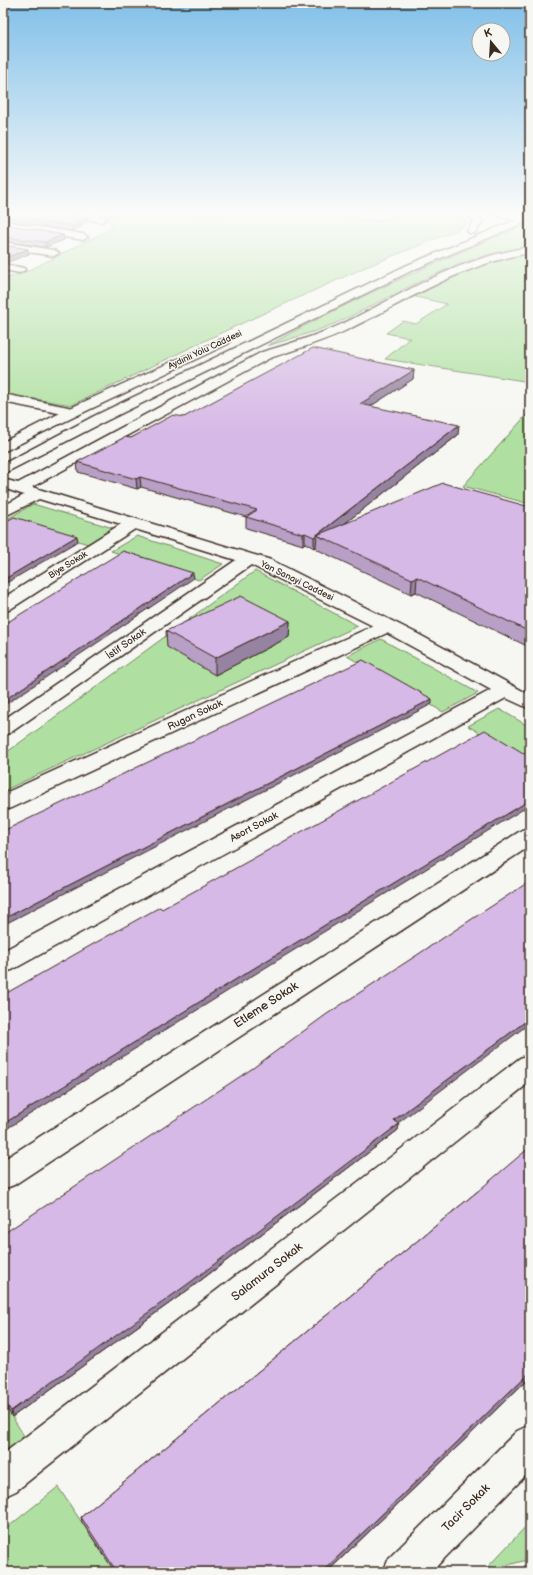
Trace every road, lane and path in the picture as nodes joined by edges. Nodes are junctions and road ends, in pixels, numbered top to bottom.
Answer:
1 (369, 288) edge
2 (422, 288) edge
3 (231, 339) dead end
4 (3, 398) edge
5 (73, 412) junction
6 (101, 418) junction
7 (3, 448) edge
8 (3, 470) edge
9 (11, 486) edge
10 (37, 494) junction
11 (3, 512) edge
12 (134, 523) junction
13 (249, 559) junction
14 (3, 606) edge
15 (388, 626) junction
16 (506, 690) junction
17 (530, 703) edge
18 (3, 729) edge
19 (3, 803) edge
20 (530, 835) edge
21 (3, 963) edge
22 (530, 1066) edge
23 (3, 1176) edge
24 (530, 1444) edge
25 (3, 1478) edge
26 (403, 1572) edge

1 - 6 street, Aydınlı Yolu Caddesi
2 - 9 street
3 - 5 street, Aydınlı Yolu Caddesi
4 - 5 street
5 - 6 street
5 - 7 street, Aydınlı Yolu Caddesi
6 - 8 street, Aydınlı Yolu Caddesi
9 - 10 street, Yan Sanayi Caddesi
10 - 11 street
10 - 12 street, Yan Sanayi Caddesi
12 - 13 street, Yan Sanayi Caddesi
12 - 14 street, Biye Sokak
13 - 15 street, Yan Sanayi Caddesi
13 - 18 street, İstif Sokak
15 - 16 street, Yan Sanayi Caddesi
15 - 19 street, Rugan Sokak
16 - 17 street, Yan Sanayi Caddesi
16 - 21 street, Asort Sokak
20 - 23 street, Etleme Sokak
22 - 25 street, Salamura Sokak
24 - 26 street, Tacir Sokak

